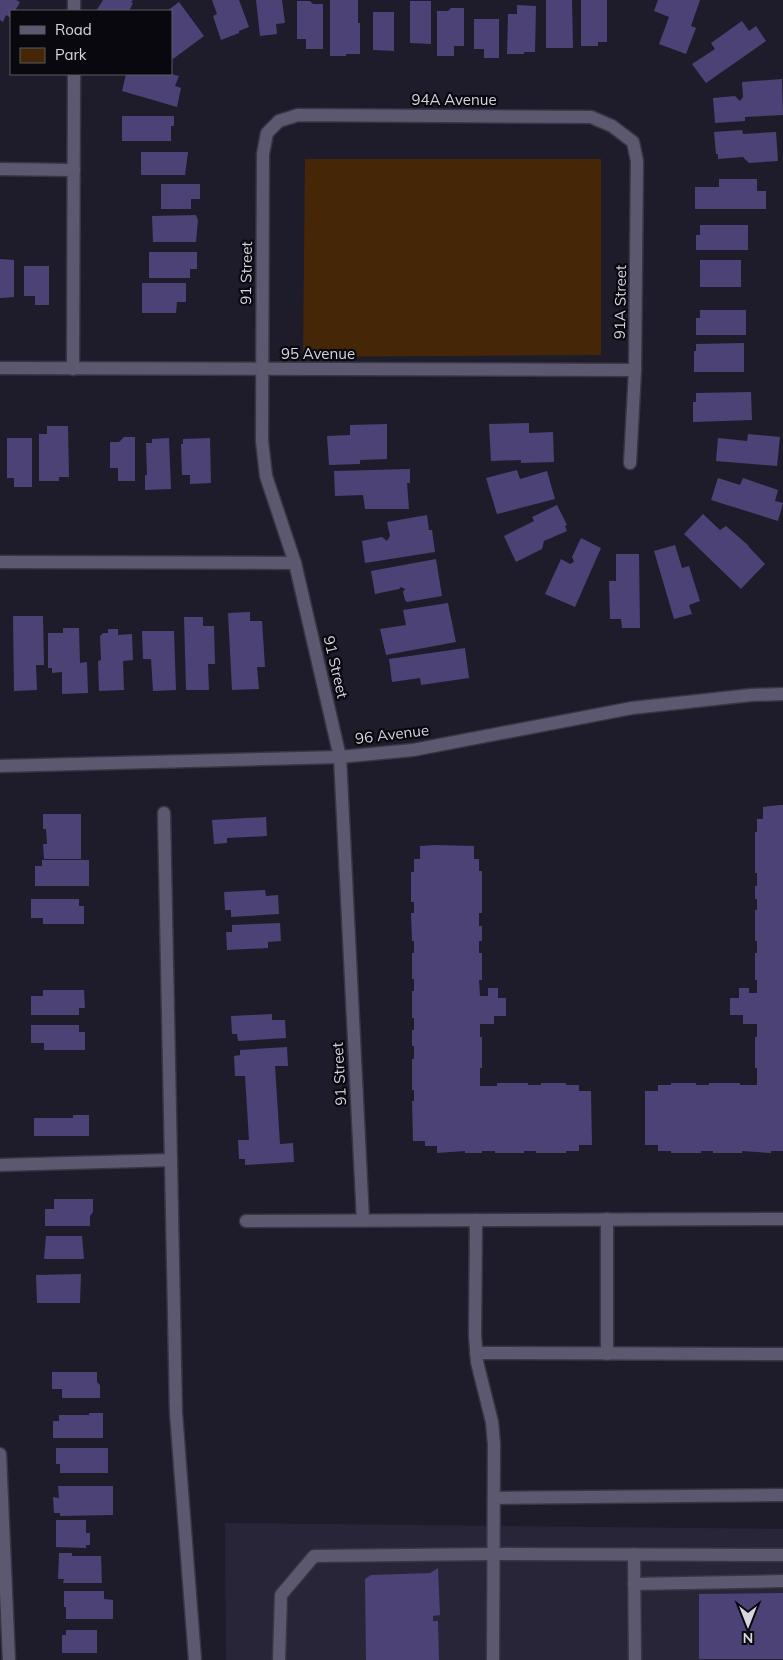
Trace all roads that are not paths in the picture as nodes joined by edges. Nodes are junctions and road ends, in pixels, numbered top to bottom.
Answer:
1 (74, 75) edge
2 (272, 129) joint
3 (633, 142) joint
4 (0, 169) edge
5 (74, 170) junction
6 (0, 368) edge
7 (74, 369) junction
8 (261, 369) junction
9 (635, 370) junction
10 (630, 463) dead end
11 (0, 562) edge
12 (295, 563) junction
13 (783, 694) edge
14 (340, 757) junction
15 (0, 766) edge
16 (164, 813) dead end
17 (171, 1160) junction
18 (0, 1165) edge
19 (783, 1219) edge
20 (363, 1220) junction
21 (476, 1220) junction
22 (607, 1220) junction
23 (246, 1221) dead end
24 (476, 1353) junction
25 (607, 1354) junction
26 (783, 1354) edge
27 (0, 1454) edge
28 (783, 1495) edge
29 (494, 1498) junction
30 (493, 1554) junction
31 (634, 1554) junction
32 (783, 1555) edge
33 (783, 1581) edge
34 (634, 1584) junction
35 (9, 1660) edge
36 (195, 1660) edge
37 (279, 1660) edge
38 (493, 1660) edge
39 (635, 1660) edge

1 - 5 street
2 - 3 street, 94A Avenue
2 - 8 street, 91 Street
3 - 9 street, 91A Street
4 - 5 street
5 - 7 street
6 - 7 street, 95 Avenue
7 - 8 street, 95 Avenue
8 - 9 street, 95 Avenue
8 - 12 street, 91 Street
9 - 10 street, 91A Street
11 - 12 street
12 - 14 street, 91 Street
13 - 14 street, 96 Avenue
14 - 15 street, 96 Avenue
14 - 20 street, 91 Street
16 - 17 street
17 - 18 street
17 - 36 street
19 - 22 street
20 - 21 street
20 - 23 street
21 - 22 street
21 - 24 street
22 - 25 street
24 - 25 street
24 - 29 street
25 - 26 street
27 - 35 street
28 - 29 street
29 - 30 street
30 - 31 street
30 - 37 street
30 - 38 street
31 - 32 street
31 - 34 street
33 - 34 street
34 - 39 street

